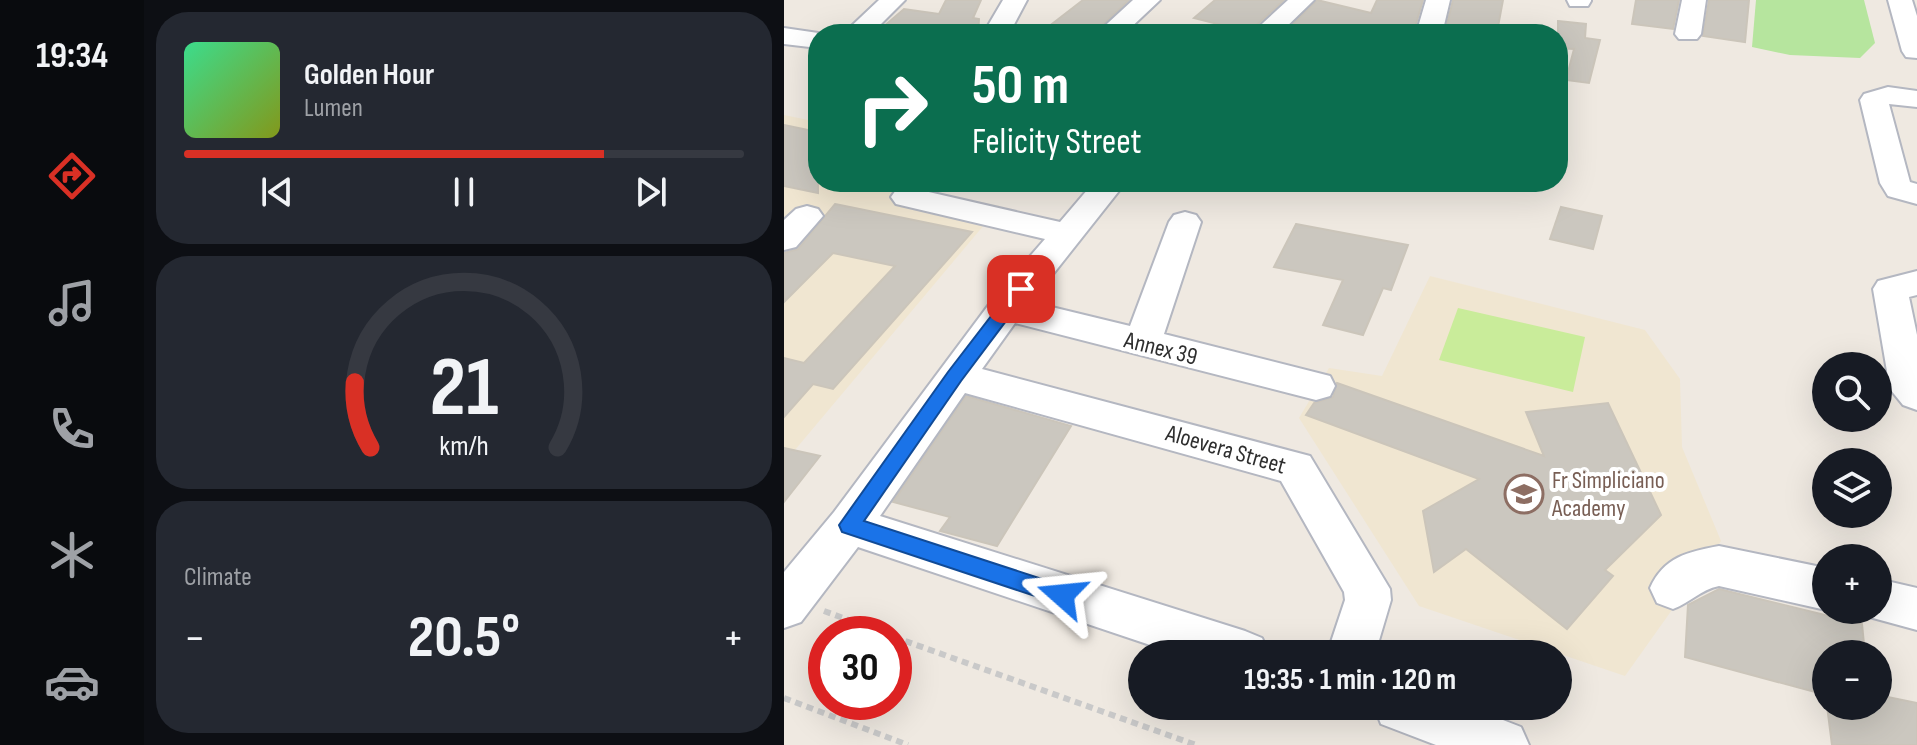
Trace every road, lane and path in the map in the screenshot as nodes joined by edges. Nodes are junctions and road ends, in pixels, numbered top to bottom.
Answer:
1 (893, 0) edge
2 (1015, 0) edge
3 (1148, 0) edge
4 (1302, 0) edge
5 (1438, 0) edge
6 (1694, 0) edge
7 (1900, 0) edge
8 (867, 24) edge
9 (1002, 24) edge
10 (1120, 24) edge
11 (1275, 24) edge
12 (1432, 24) edge
13 (1688, 34) dead end
14 (785, 37) edge
15 (808, 39) edge
16 (1915, 51) edge
17 (1917, 99) edge
18 (1103, 192) edge
19 (1917, 194) edge
20 (907, 197) dead end
21 (807, 216) dead end
22 (1185, 222) dead end
23 (1067, 234) junction
24 (784, 239) edge
25 (1917, 283) edge
26 (1006, 308) junction
27 (1142, 344) junction
28 (955, 376) junction
29 (1316, 386) dead end
30 (1917, 395) edge
31 (849, 525) junction
32 (1812, 586) edge
33 (1673, 588) dead end
34 (787, 603) edge
35 (1892, 603) edge
36 (1917, 609) edge
37 (829, 616) edge
38 (1202, 640) edge
39 (1355, 640) edge
40 (912, 643) edge
41 (784, 698) edge
42 (1435, 720) edge
43 (1494, 743) edge
44 (908, 745) edge
45 (1196, 745) edge

1 - 8 street
2 - 9 street
3 - 10 street
4 - 11 street
5 - 12 street
6 - 13 street
7 - 16 street
14 - 15 street
17 - 19 street
18 - 23 street
20 - 23 street
21 - 24 street
22 - 27 street
23 - 26 street
25 - 30 street
26 - 27 street, Annex 39
26 - 28 street
27 - 29 street, Annex 39
28 - 31 street
28 - 39 street, Aloevera Street
31 - 34 street
31 - 38 street
32 - 33 street
34 - 37 path
35 - 36 street
40 - 45 path
41 - 44 path
42 - 43 street

